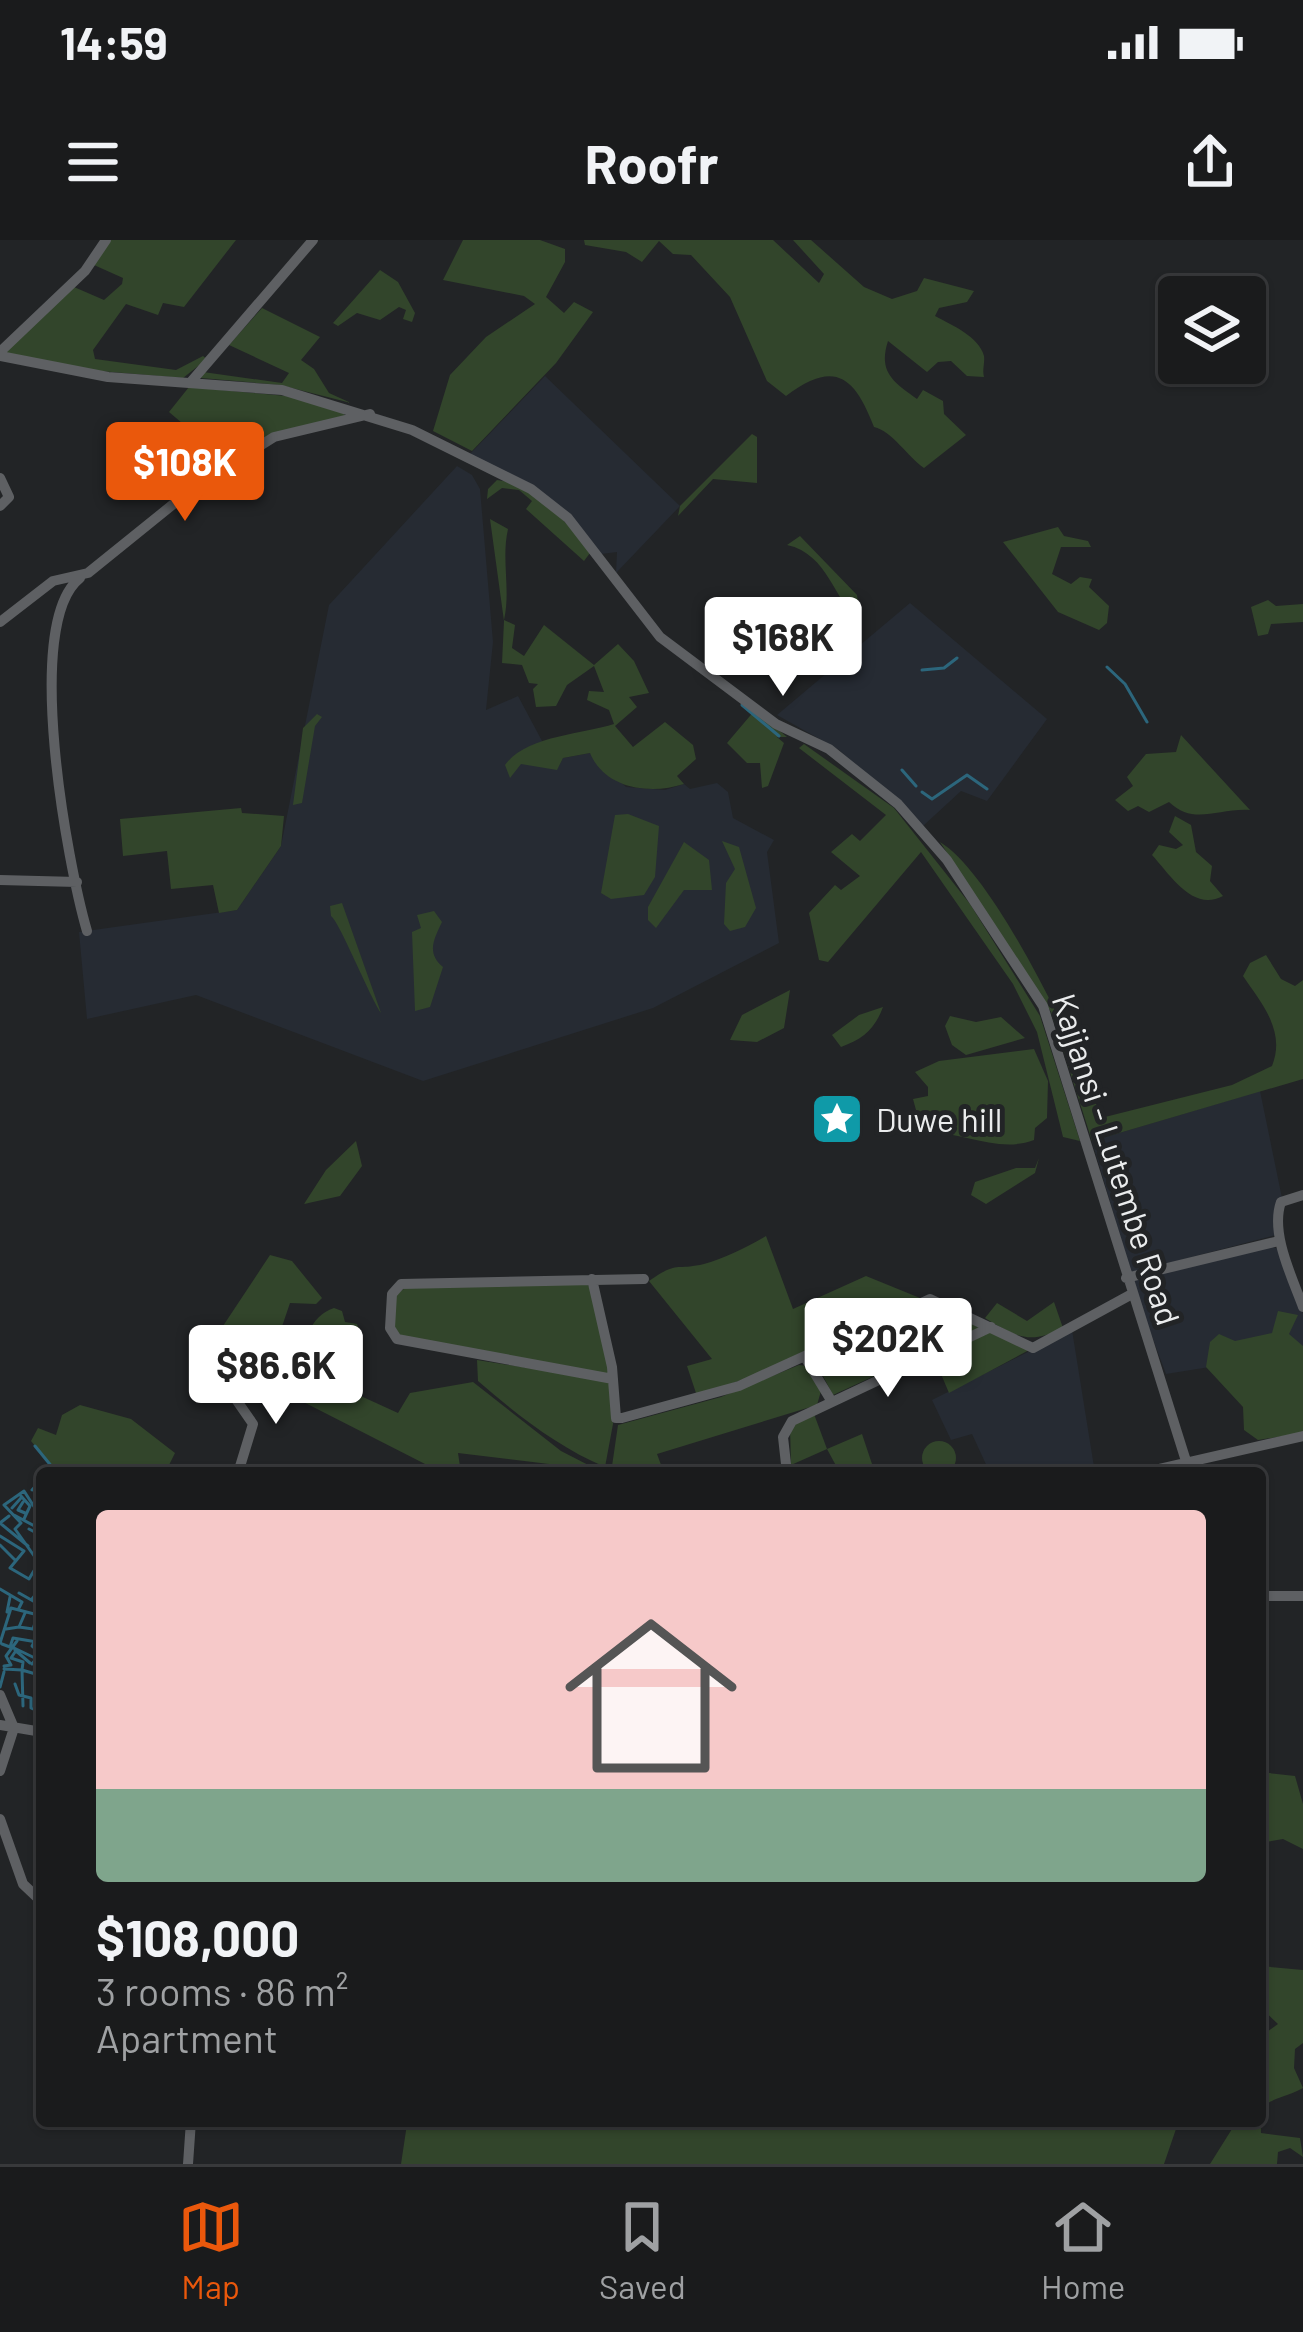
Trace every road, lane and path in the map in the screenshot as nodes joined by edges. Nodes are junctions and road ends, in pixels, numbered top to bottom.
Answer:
1 (106, 240) edge
2 (313, 240) edge
3 (0, 354) edge
4 (190, 383) junction
5 (372, 414) junction
6 (0, 478) edge
7 (0, 506) edge
8 (80, 578) junction
9 (0, 622) edge
10 (0, 880) edge
11 (76, 882) junction
12 (87, 932) dead end
13 (1303, 1195) edge
14 (1280, 1241) junction
15 (1126, 1278) junction
16 (592, 1279) junction
17 (644, 1279) dead end
18 (1132, 1294) junction
19 (1303, 1307) edge
20 (991, 1327) junction
21 (806, 1359) junction
22 (614, 1378) junction
23 (236, 1399) dead end
24 (832, 1402) junction
25 (1303, 1436) edge
26 (1186, 1461) junction
27 (240, 1467) edge
28 (787, 1467) edge
29 (1164, 1467) edge
30 (1266, 1596) edge
31 (1303, 1596) edge
32 (0, 1695) edge
33 (7, 1726) edge
34 (0, 1771) edge
35 (0, 1820) edge
36 (36, 1896) edge
37 (191, 2127) edge
38 (188, 2164) edge

1 - 3 street
2 - 4 street
3 - 4 street, Kajjansi - Lutembe Road
4 - 5 street, Kajjansi - Lutembe Road
5 - 8 street
5 - 15 street, Kajjansi - Lutembe Road
6 - 7 street
8 - 9 street
8 - 11 street
10 - 11 street
11 - 12 street
13 - 14 street
14 - 15 street
14 - 19 street
15 - 18 street, Kajjansi - Lutembe Road
16 - 17 street
16 - 22 street
16 - 22 street
18 - 20 street
18 - 26 street, Kajjansi - Lutembe Road
20 - 21 street
20 - 24 street
21 - 22 street
21 - 24 street
23 - 27 street
24 - 28 street
25 - 26 street
26 - 29 street
30 - 31 street
32 - 33 street
33 - 34 street
35 - 36 street
37 - 38 street

